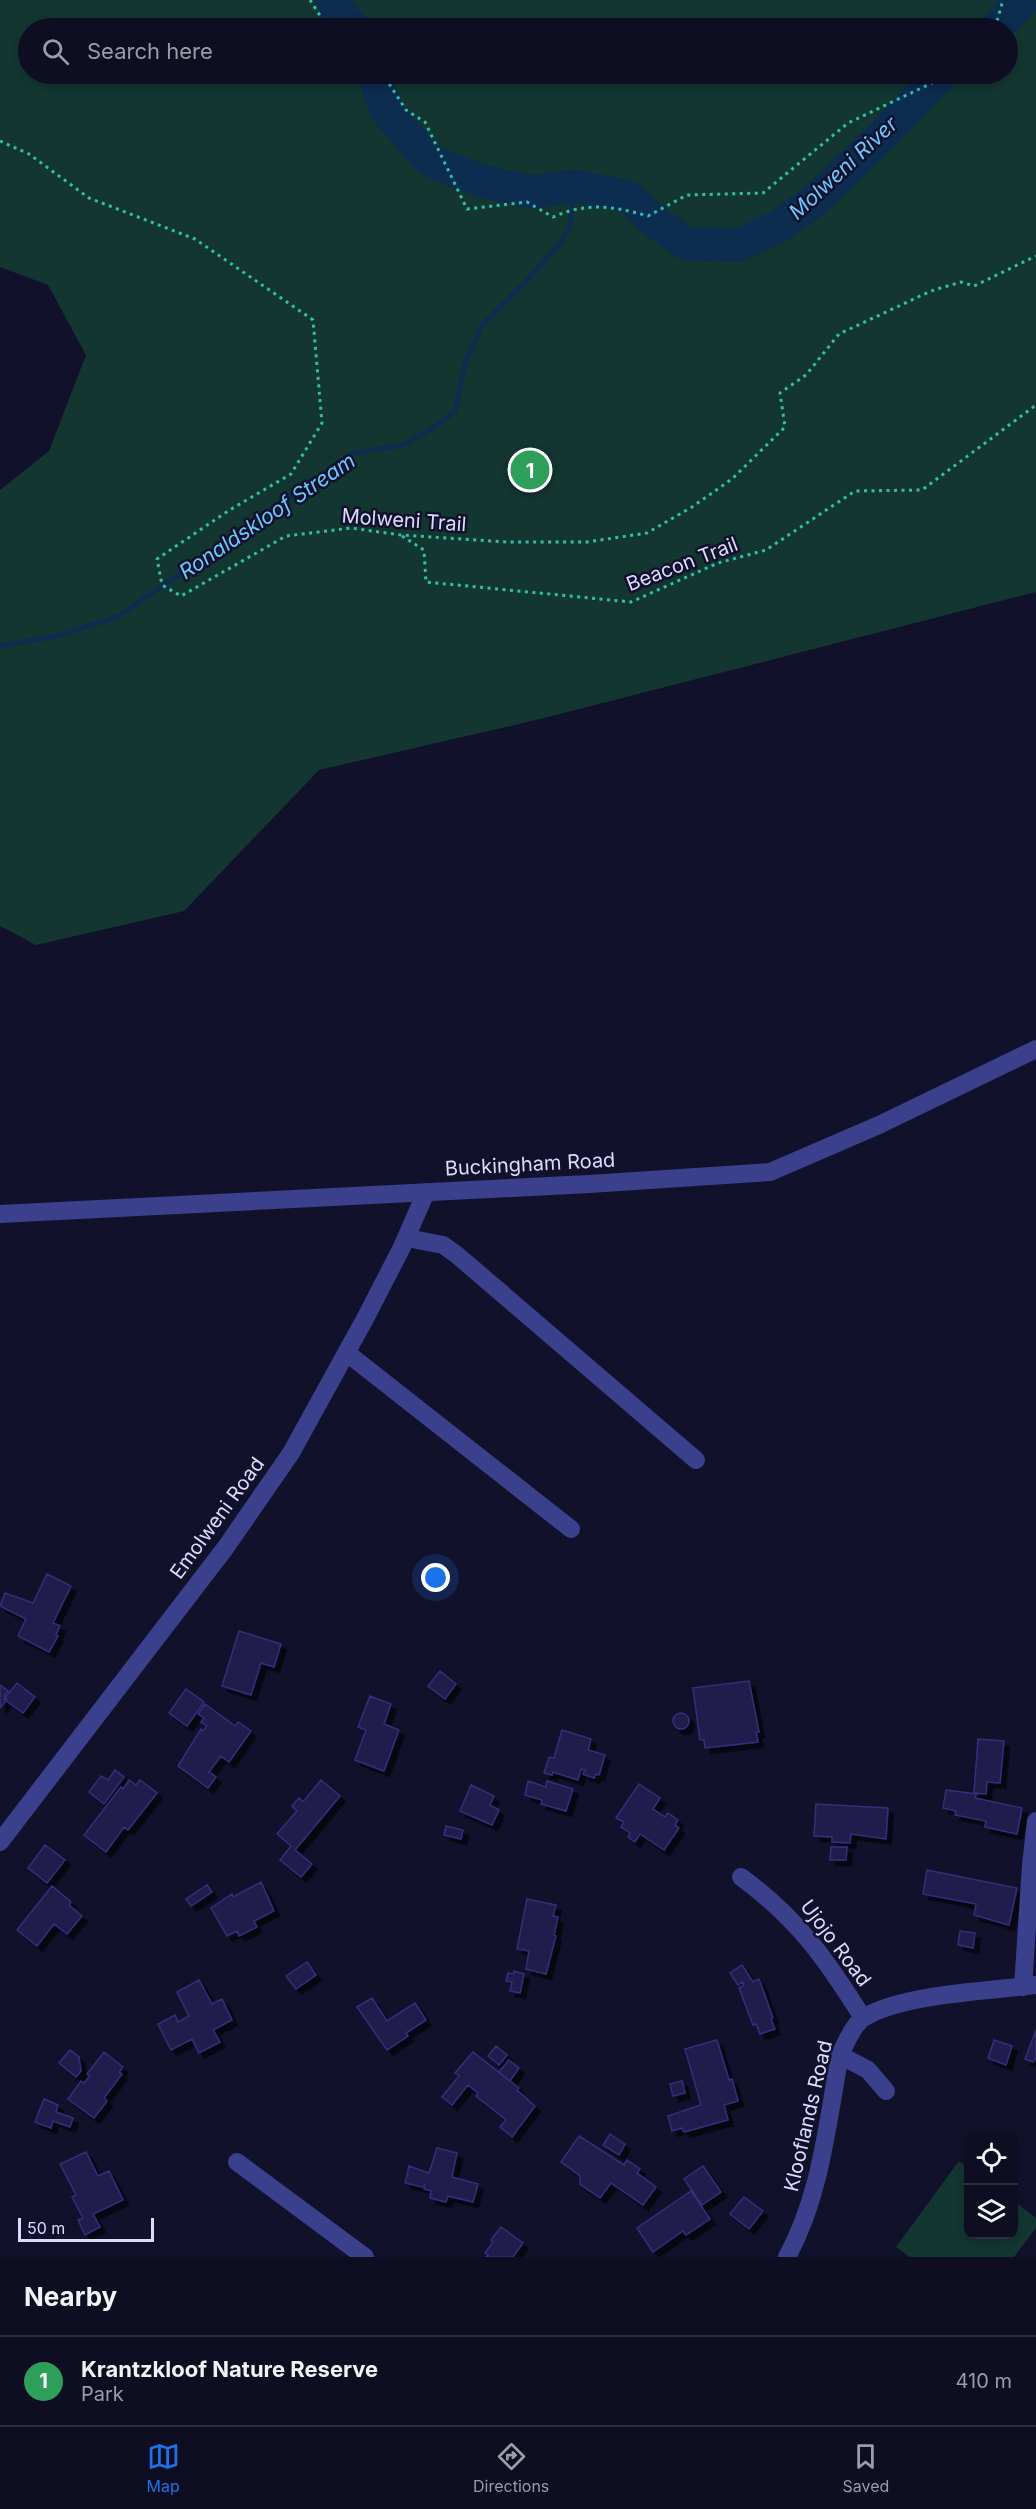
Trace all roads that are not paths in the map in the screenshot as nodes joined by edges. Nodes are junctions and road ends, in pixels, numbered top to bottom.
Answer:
1 (1036, 1049) edge
2 (426, 1191) junction
3 (0, 1214) edge
4 (406, 1238) junction
5 (347, 1353) junction
6 (696, 1460) dead end
7 (571, 1529) dead end
8 (1036, 1821) edge
9 (0, 1842) edge
10 (741, 1877) dead end
11 (1029, 1986) edge
12 (863, 2018) junction
13 (840, 2055) junction
14 (886, 2091) dead end
15 (237, 2162) dead end
16 (365, 2257) edge
17 (787, 2257) edge

1 - 2 street, Buckingham Road
2 - 3 street, Buckingham Road
2 - 4 street, Emolweni Road
4 - 5 street, Emolweni Road
4 - 6 street
5 - 7 street
5 - 9 street, Emolweni Road
8 - 11 street
10 - 12 street, Ujojo Road
11 - 12 street
12 - 13 street, Klooflands Road
13 - 14 street
13 - 17 street, Klooflands Road
15 - 16 street

